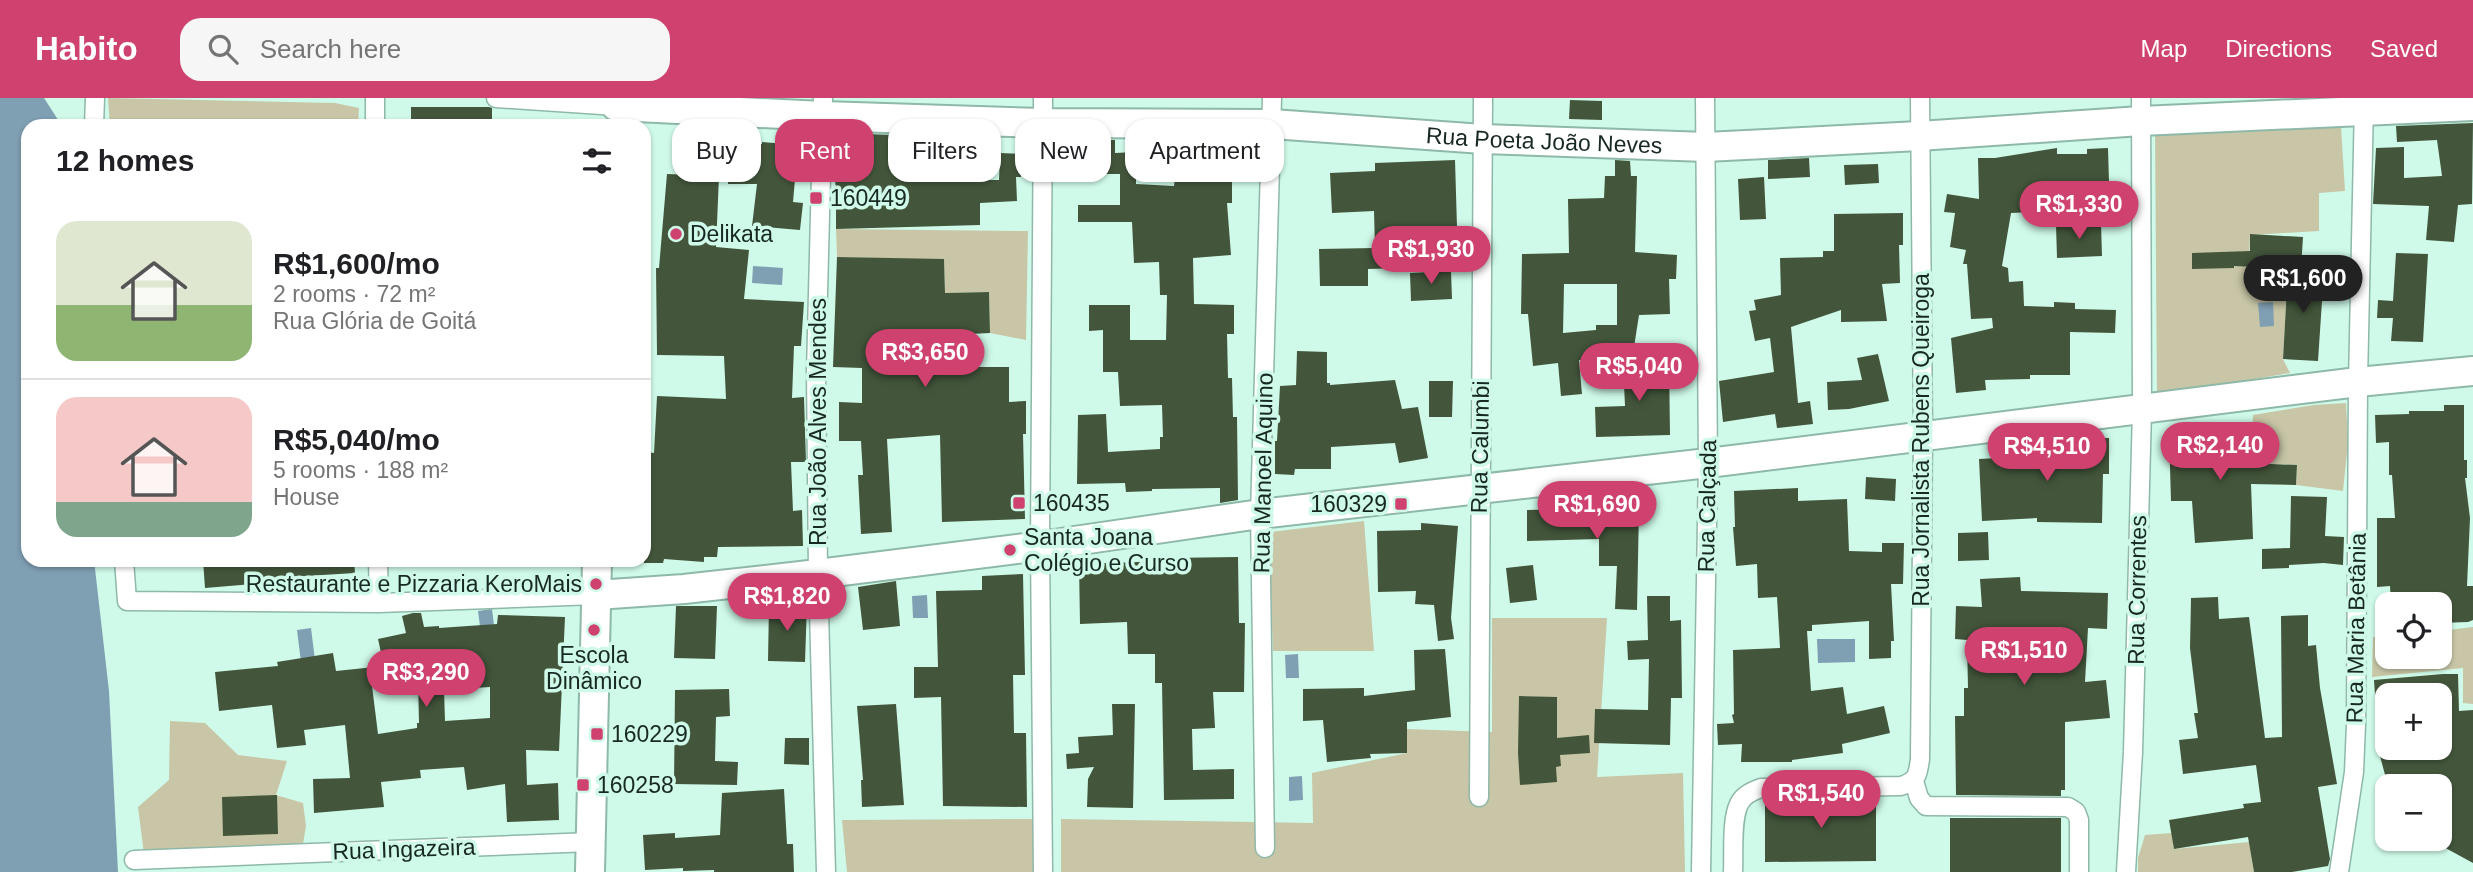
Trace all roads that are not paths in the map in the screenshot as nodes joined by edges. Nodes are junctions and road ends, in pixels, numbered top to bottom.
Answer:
1 (95, 98) edge
2 (375, 98) edge
3 (495, 98) edge
4 (1483, 98) edge
5 (1705, 98) edge
6 (1920, 98) edge
7 (2365, 104) edge
8 (2473, 106) edge
9 (823, 107) edge
10 (616, 110) edge
11 (1043, 110) edge
12 (2141, 110) edge
13 (1272, 111) edge
14 (94, 119) edge
15 (375, 119) edge
16 (1919, 136) junction
17 (1483, 139) junction
18 (1706, 147) junction
19 (2473, 371) edge
20 (2358, 382) junction
21 (2142, 410) junction
22 (1923, 435) junction
23 (1708, 463) junction
24 (1480, 490) junction
25 (1260, 514) junction
26 (1040, 546) junction
27 (125, 567) edge
28 (378, 567) edge
29 (597, 567) edge
30 (818, 574) junction
31 (596, 595) junction
32 (379, 603) junction
33 (1914, 781) junction
34 (1479, 797) dead end
35 (591, 842) junction
36 (1265, 848) dead end
37 (134, 860) dead end
38 (590, 872) edge
39 (825, 872) edge
40 (1042, 872) edge
41 (1701, 872) edge
42 (1734, 872) edge
43 (2079, 872) edge
44 (2126, 872) edge
45 (2339, 872) edge

1 - 14 street
2 - 15 street
3 - 10 street
4 - 17 street, Rua Calumbi
5 - 18 street, Rua Calçada
6 - 16 street, Rua Jornalista Rubens Queiroga
7 - 8 main road, Rua Poeta João Neves
7 - 12 main road, Rua Poeta João Neves
7 - 20 street, Rua Maria Betânia
9 - 10 main road, Rua Poeta João Neves
9 - 11 main road, Rua Poeta João Neves
9 - 30 street, Rua João Alves Mendes
11 - 13 main road, Rua Poeta João Neves
11 - 26 street
12 - 16 main road, Rua Poeta João Neves
12 - 21 street, Rua Correntes
13 - 17 main road, Rua Poeta João Neves
13 - 25 street, Rua Manoel Aquino
16 - 18 main road, Rua Poeta João Neves
16 - 22 street, Rua Jornalista Rubens Queiroga
17 - 18 main road, Rua Poeta João Neves
17 - 24 street, Rua Calumbi
18 - 23 street, Rua Calçada
19 - 20 main road
20 - 21 main road
20 - 45 street, Rua Maria Betânia
21 - 22 main road
21 - 44 street, Rua Correntes
22 - 23 main road
22 - 33 street, Rua Jornalista Rubens Queiroga
23 - 24 main road
23 - 41 street, Rua Calçada
24 - 25 main road
24 - 34 street, Rua Calumbi
25 - 26 main road
25 - 36 street, Rua Manoel Aquino
26 - 30 main road
26 - 40 street
27 - 32 street
28 - 32 street
29 - 31 main road
30 - 31 main road
30 - 39 street, Rua João Alves Mendes
31 - 32 street
31 - 35 main road
33 - 42 street
33 - 43 street
35 - 37 street, Rua Ingazeira
35 - 38 main road

